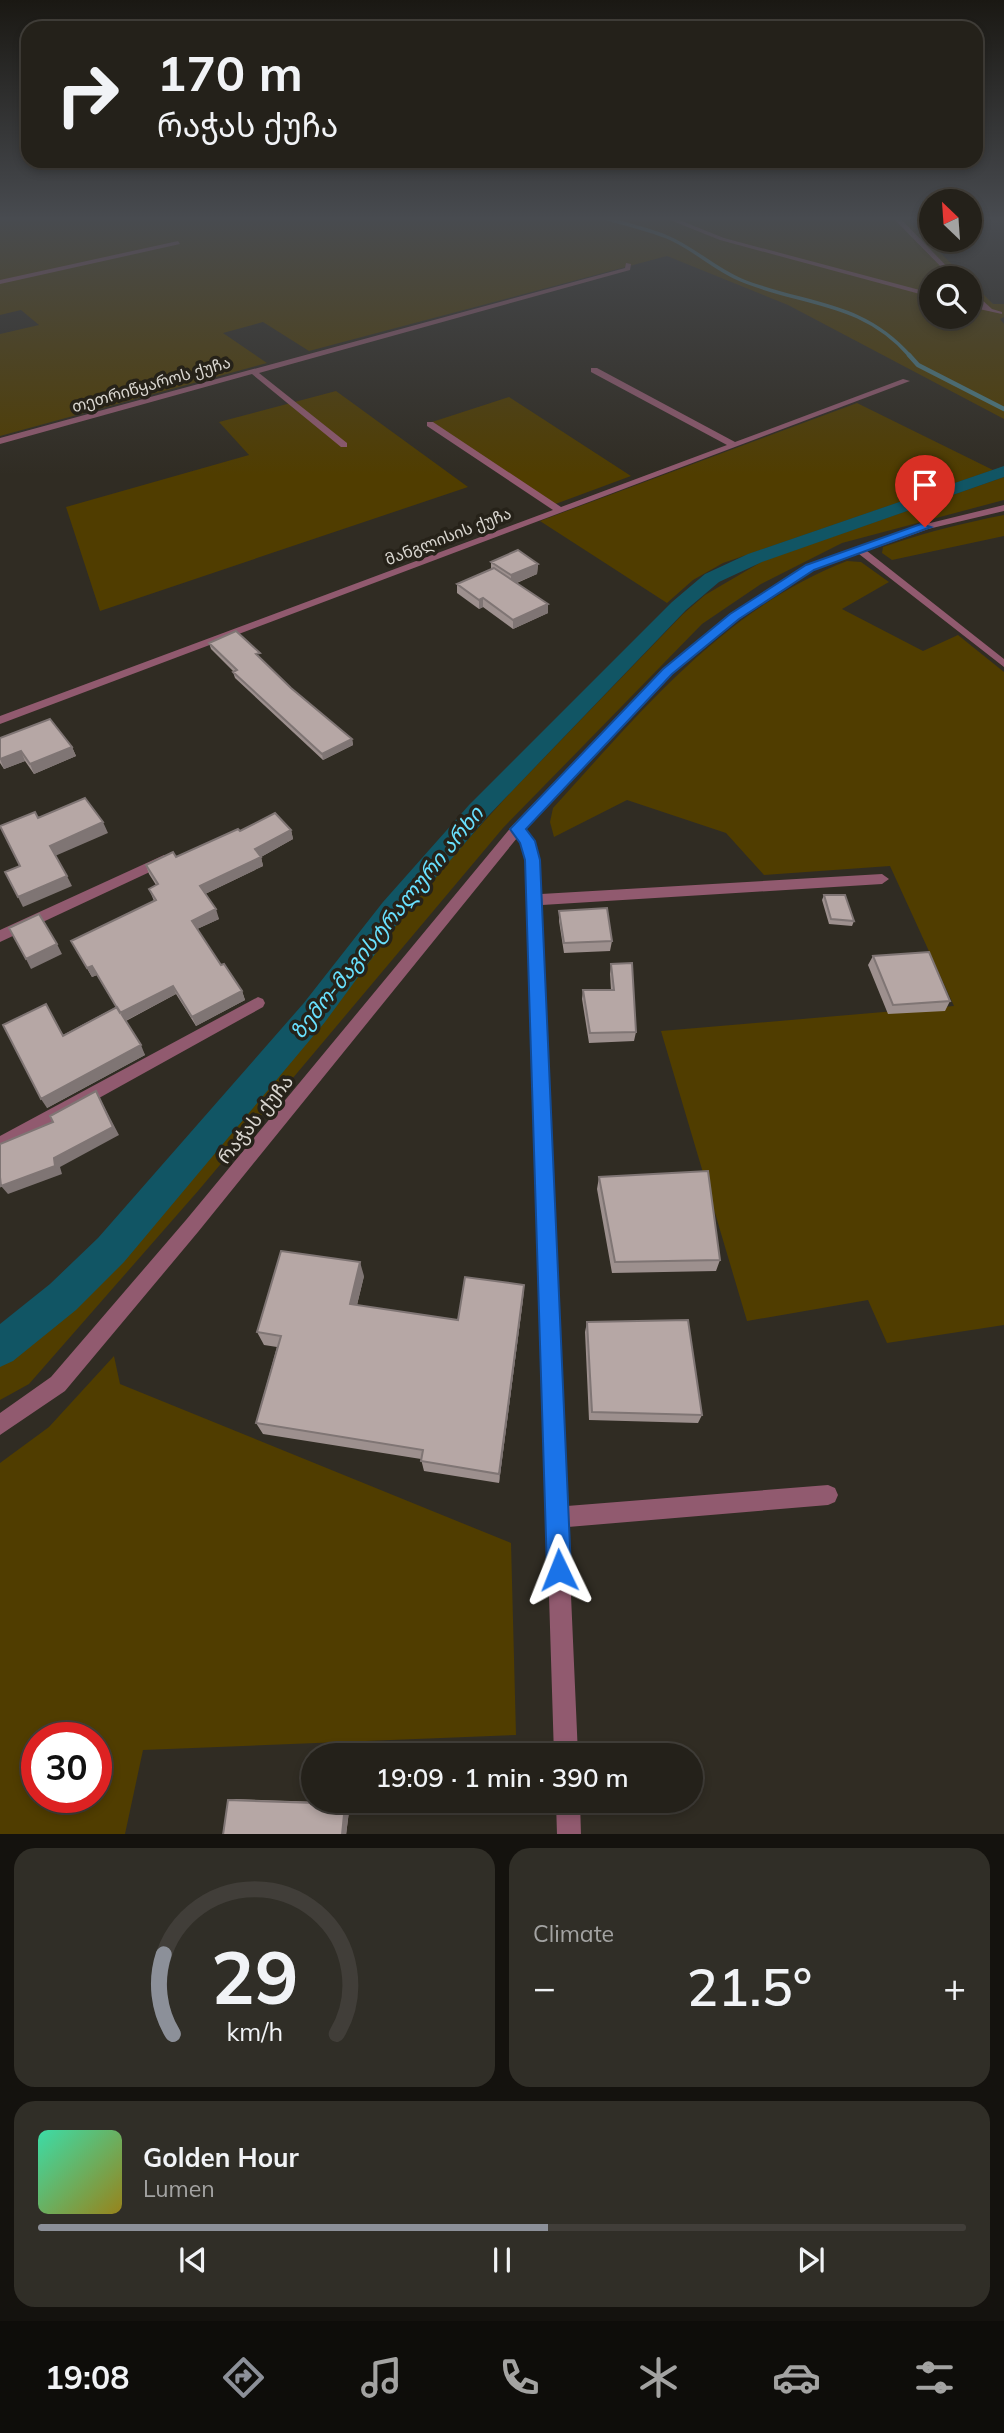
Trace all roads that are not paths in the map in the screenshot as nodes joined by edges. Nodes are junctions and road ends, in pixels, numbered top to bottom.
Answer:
1 (501, 304) edge
2 (983, 304) edge
3 (982, 309) edge
4 (990, 311) junction
5 (1003, 314) edge
6 (594, 370) dead end
7 (252, 371) junction
8 (906, 381) dead end
9 (430, 424) dead end
10 (0, 441) edge
11 (344, 445) dead end
12 (734, 445) junction
13 (1004, 508) edge
14 (559, 510) junction
15 (859, 548) junction
16 (1004, 664) edge
17 (0, 720) edge
18 (517, 829) junction
19 (171, 856) edge
20 (882, 879) dead end
21 (534, 900) junction
22 (0, 936) edge
23 (258, 1003) dead end
24 (0, 1145) edge
25 (0, 1425) edge
26 (828, 1495) dead end
27 (557, 1517) junction
28 (566, 1743) edge
29 (568, 1813) edge
30 (569, 1834) edge

1 - 7 street, თეთრიწყაროს ქუჩა
2 - 4 street
3 - 4 street
4 - 5 street
6 - 12 street
7 - 10 street, თეთრიწყაროს ქუჩა
7 - 11 street
8 - 12 street, მანგლისის ქუჩა
9 - 14 street
12 - 14 street, მანგლისის ქუჩა
13 - 15 street, რაჭას ქუჩა
14 - 17 street, მანგლისის ქუჩა
15 - 16 street
15 - 18 street, რაჭას ქუჩა
18 - 21 street
18 - 25 street, რაჭას ქუჩა
19 - 22 street
20 - 21 street
21 - 27 street
23 - 24 street
26 - 27 street
27 - 28 street
29 - 30 street

